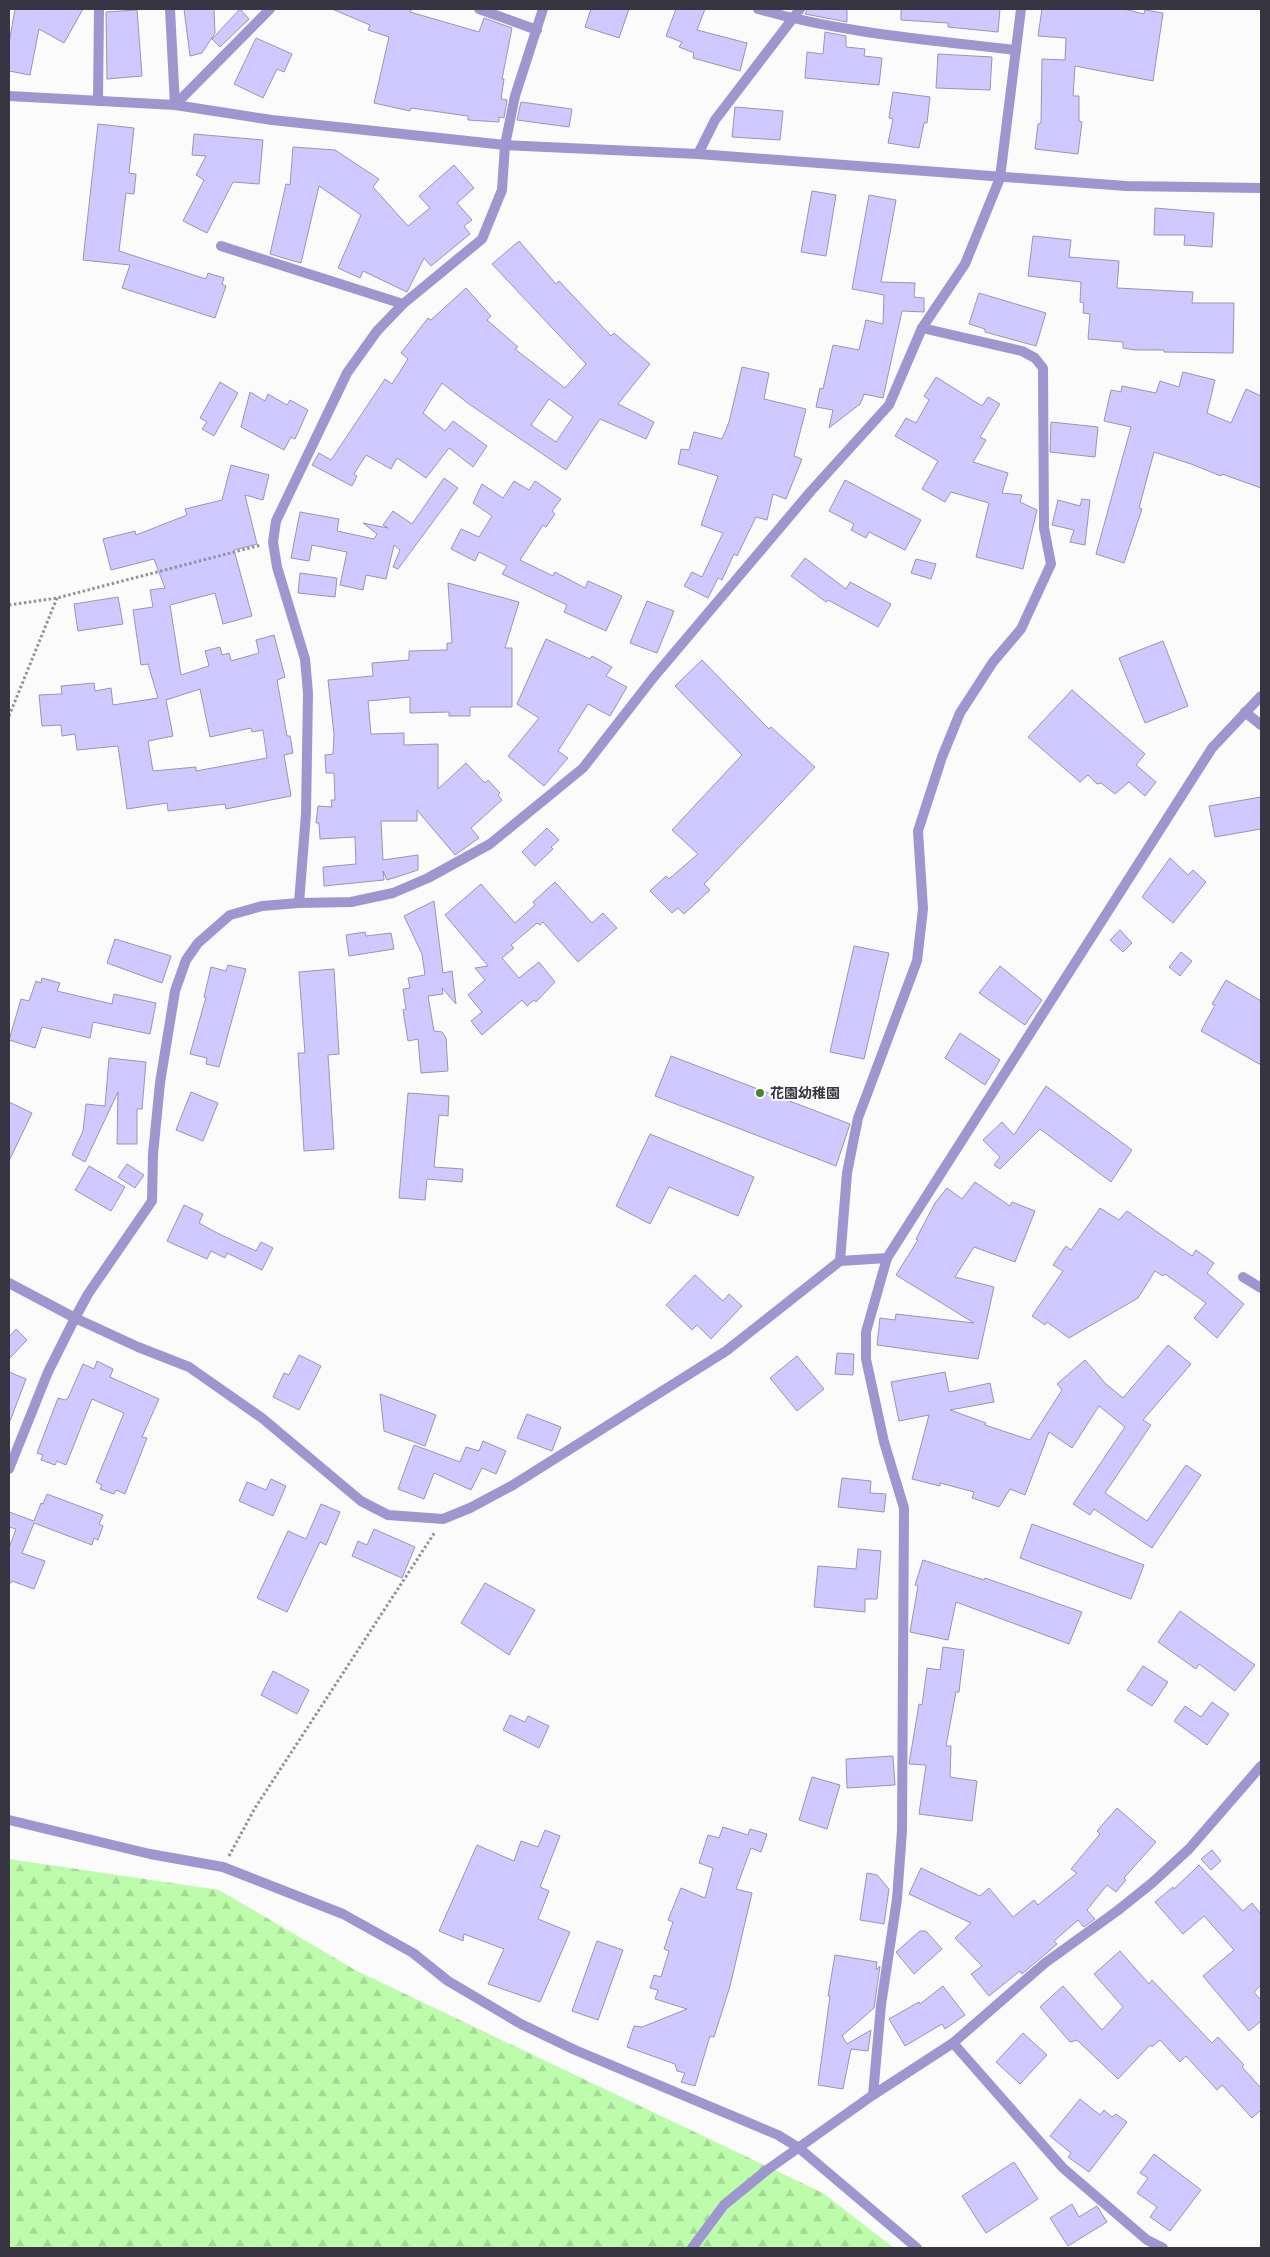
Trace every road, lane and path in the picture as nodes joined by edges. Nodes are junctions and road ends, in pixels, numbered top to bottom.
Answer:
1 (99, 9) edge
2 (170, 9) edge
3 (270, 9) edge
4 (479, 9) edge
5 (543, 9) edge
6 (758, 9) edge
7 (800, 9) edge
8 (1021, 9) edge
9 (793, 18) junction
10 (537, 30) junction
11 (1016, 50) junction
12 (9, 96) edge
13 (98, 101) junction
14 (175, 105) junction
15 (506, 145) junction
16 (698, 154) junction
17 (1000, 178) junction
18 (1261, 188) edge
19 (221, 246) dead end
20 (403, 304) junction
21 (922, 328) junction
22 (273, 542) junction
23 (58, 598) junction
24 (9, 605) edge
25 (1261, 696) edge
26 (1245, 712) junction
27 (9, 716) edge
28 (1261, 725) edge
29 (299, 903) junction
30 (887, 1258) junction
31 (840, 1261) junction
32 (1243, 1277) dead end
33 (9, 1283) edge
34 (1261, 1288) edge
35 (75, 1318) junction
36 (9, 1470) edge
37 (443, 1519) junction
38 (1261, 1766) edge
39 (9, 1820) edge
40 (223, 1867) junction
41 (953, 2043) junction
42 (873, 2094) junction
43 (799, 2148) junction
44 (692, 2248) edge
45 (917, 2248) edge
46 (1162, 2248) edge

1 - 13 street
2 - 14 street
3 - 14 street
4 - 10 street
5 - 10 street
6 - 9 street
7 - 9 street
8 - 11 street
9 - 11 street
9 - 16 street
10 - 15 street
11 - 17 street
12 - 13 street
13 - 14 street
14 - 15 street
15 - 16 street
15 - 20 street
16 - 17 street
17 - 18 street
17 - 21 street
19 - 20 street
20 - 22 street
21 - 29 street
21 - 31 street
22 - 23 path
22 - 29 street
23 - 24 path
23 - 27 path
25 - 26 street
26 - 28 street
26 - 30 street
29 - 35 street
30 - 31 street
30 - 42 street
31 - 37 street
32 - 34 street
33 - 35 street
35 - 36 street
35 - 37 street
37 - 40 path
38 - 41 street
39 - 40 street
40 - 43 street
41 - 42 street
41 - 46 street
42 - 43 street
43 - 44 street
43 - 45 street

